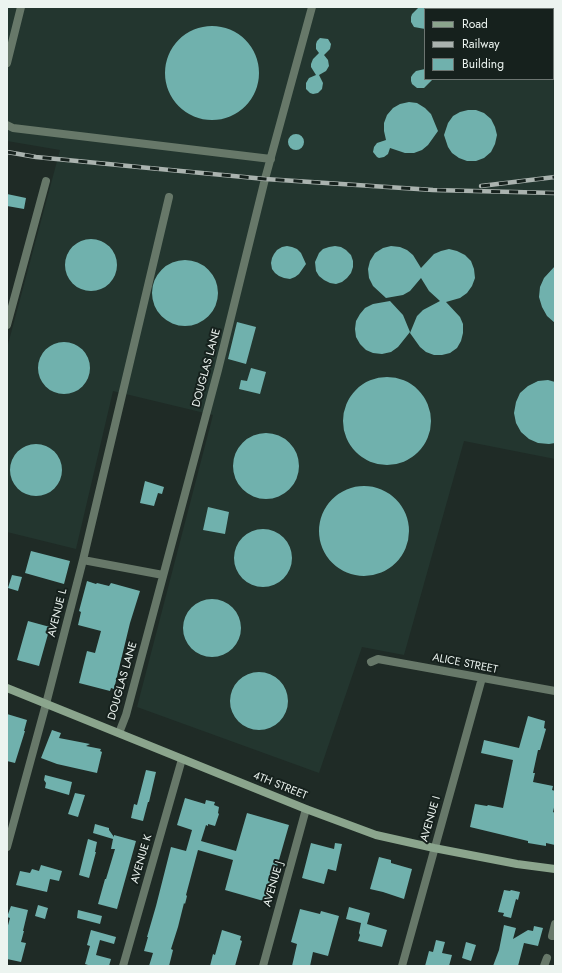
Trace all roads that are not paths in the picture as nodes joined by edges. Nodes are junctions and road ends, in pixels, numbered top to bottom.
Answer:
1 (21, 7) edge
2 (312, 7) edge
3 (7, 63) edge
4 (7, 125) edge
5 (271, 159) junction
6 (46, 181) dead end
7 (169, 197) dead end
8 (7, 325) edge
9 (83, 560) junction
10 (163, 575) junction
11 (371, 662) dead end
12 (482, 678) junction
13 (7, 688) edge
14 (555, 691) edge
15 (46, 704) junction
16 (119, 733) junction
17 (182, 759) junction
18 (306, 809) junction
19 (7, 848) edge
20 (434, 848) junction
21 (555, 869) edge
22 (555, 924) edge
23 (552, 936) dead end
24 (123, 966) edge
25 (263, 966) edge
26 (402, 966) edge

1 - 3 street
2 - 5 street, DOUGLAS LANE
4 - 5 street
5 - 10 street, DOUGLAS LANE
6 - 8 street
7 - 9 street, AVENUE L
9 - 10 street
9 - 15 street, AVENUE L
10 - 16 street, DOUGLAS LANE
11 - 12 street, ALICE STREET
12 - 14 street, ALICE STREET
12 - 20 street, AVENUE I
13 - 15 main road, 4TH STREET
15 - 16 main road, 4TH STREET
15 - 19 street, AVENUE L
16 - 17 main road, 4TH STREET
17 - 18 main road, 4TH STREET
17 - 24 street, AVENUE K
18 - 20 main road, 4TH STREET
18 - 25 street, AVENUE J
20 - 21 main road, 4TH STREET
20 - 26 street, AVENUE I
22 - 23 street

